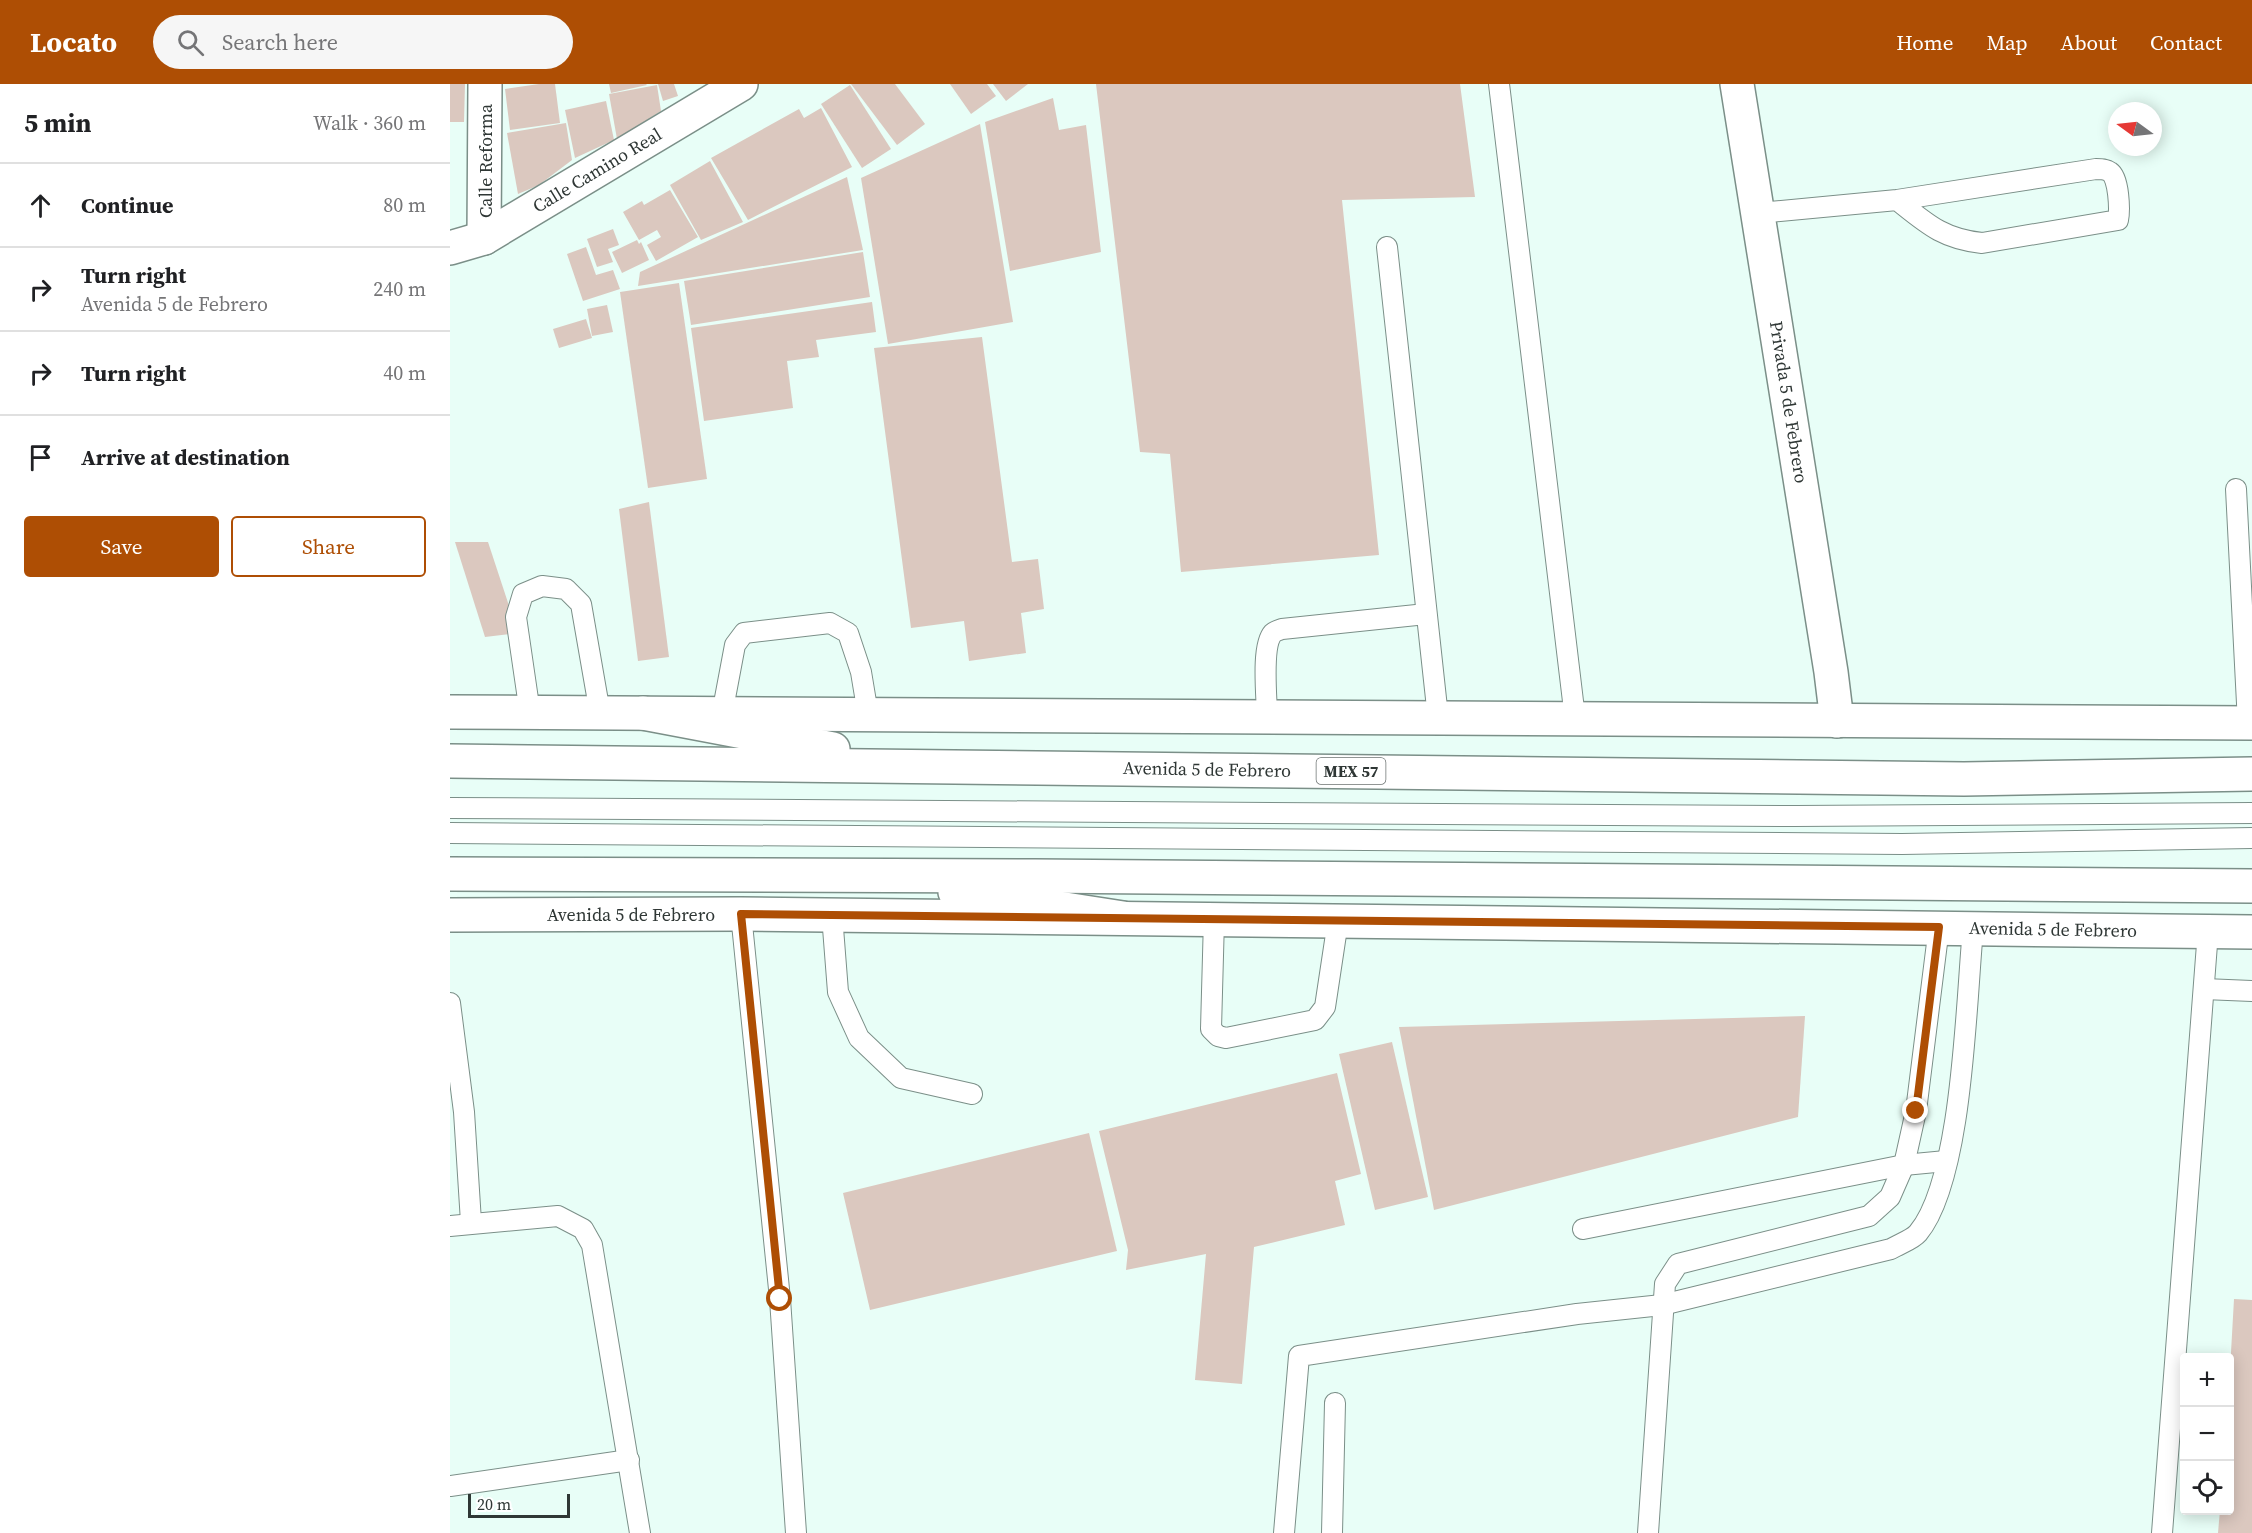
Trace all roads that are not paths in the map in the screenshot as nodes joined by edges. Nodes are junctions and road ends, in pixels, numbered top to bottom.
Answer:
1 (485, 84) edge
2 (741, 84) edge
3 (1498, 84) edge
4 (1737, 84) edge
5 (1897, 200) junction
6 (1759, 213) junction
7 (484, 238) junction
8 (1387, 247) dead end
9 (450, 248) edge
10 (2236, 489) dead end
11 (1425, 614) junction
12 (450, 712) edge
13 (530, 713) junction
14 (600, 713) junction
15 (643, 713) junction
16 (722, 714) junction
17 (868, 714) junction
18 (1267, 716) junction
19 (1438, 717) junction
20 (1575, 718) junction
21 (1836, 721) junction
22 (2250, 723) edge
23 (450, 761) edge
24 (920, 766) junction
25 (2252, 774) edge
26 (450, 808) edge
27 (2252, 813) edge
28 (450, 833) edge
29 (2252, 838) edge
30 (450, 874) edge
31 (847, 875) junction
32 (2252, 886) edge
33 (741, 914) junction
34 (450, 915) edge
35 (832, 915) junction
36 (1123, 918) junction
37 (1214, 919) junction
38 (1338, 921) junction
39 (1939, 927) junction
40 (1973, 928) junction
41 (2208, 931) junction
42 (2252, 932) edge
43 (2204, 989) junction
44 (2252, 991) edge
45 (450, 1003) edge
46 (452, 1035) edge
47 (972, 1094) dead end
48 (1946, 1161) junction
49 (1904, 1165) junction
50 (471, 1222) junction
51 (450, 1226) edge
52 (1583, 1229) dead end
53 (1662, 1305) junction
54 (1335, 1403) dead end
55 (629, 1460) junction
56 (450, 1486) edge
57 (640, 1533) edge
58 (796, 1533) edge
59 (1284, 1533) edge
60 (1332, 1533) edge
61 (1648, 1533) edge
62 (2162, 1533) edge

1 - 7 main road, Calle Reforma
2 - 7 main road, Calle Camino Real
3 - 20 lane
4 - 6 main road, Privada 5 de Febrero
5 - 5 lane
5 - 6 lane
6 - 21 main road, Privada 5 de Febrero
7 - 9 main road, Calle Camino Real
8 - 11 lane
10 - 22 lane
11 - 18 lane
11 - 19 lane
12 - 13 main road
13 - 14 main road
13 - 14 lane
14 - 15 main road
15 - 16 main road
15 - 24 main road
16 - 17 main road
16 - 17 lane
17 - 18 main road
18 - 19 main road
19 - 20 main road
20 - 21 main road
21 - 22 main road
23 - 24 main road, Avenida 5 de Febrero / MEX 57
24 - 25 main road, Avenida 5 de Febrero / MEX 57
26 - 27 lane
28 - 29 lane
30 - 31 main road
31 - 32 main road
31 - 36 main road
33 - 34 main road, Avenida 5 de Febrero
33 - 35 main road, Avenida 5 de Febrero
33 - 58 lane
35 - 36 main road, Avenida 5 de Febrero
35 - 47 lane
36 - 37 main road, Avenida 5 de Febrero
37 - 38 main road, Avenida 5 de Febrero
37 - 38 lane
38 - 39 main road, Avenida 5 de Febrero
39 - 40 main road, Avenida 5 de Febrero
39 - 49 lane
40 - 41 main road, Avenida 5 de Febrero
40 - 48 lane
41 - 42 main road, Avenida 5 de Febrero
41 - 43 lane
43 - 44 lane
43 - 62 lane
45 - 46 lane
46 - 50 lane
48 - 49 lane
48 - 53 lane
49 - 52 lane
49 - 53 lane
50 - 51 lane
50 - 55 lane
53 - 59 lane
53 - 61 lane
54 - 60 lane
55 - 56 lane
55 - 57 lane

